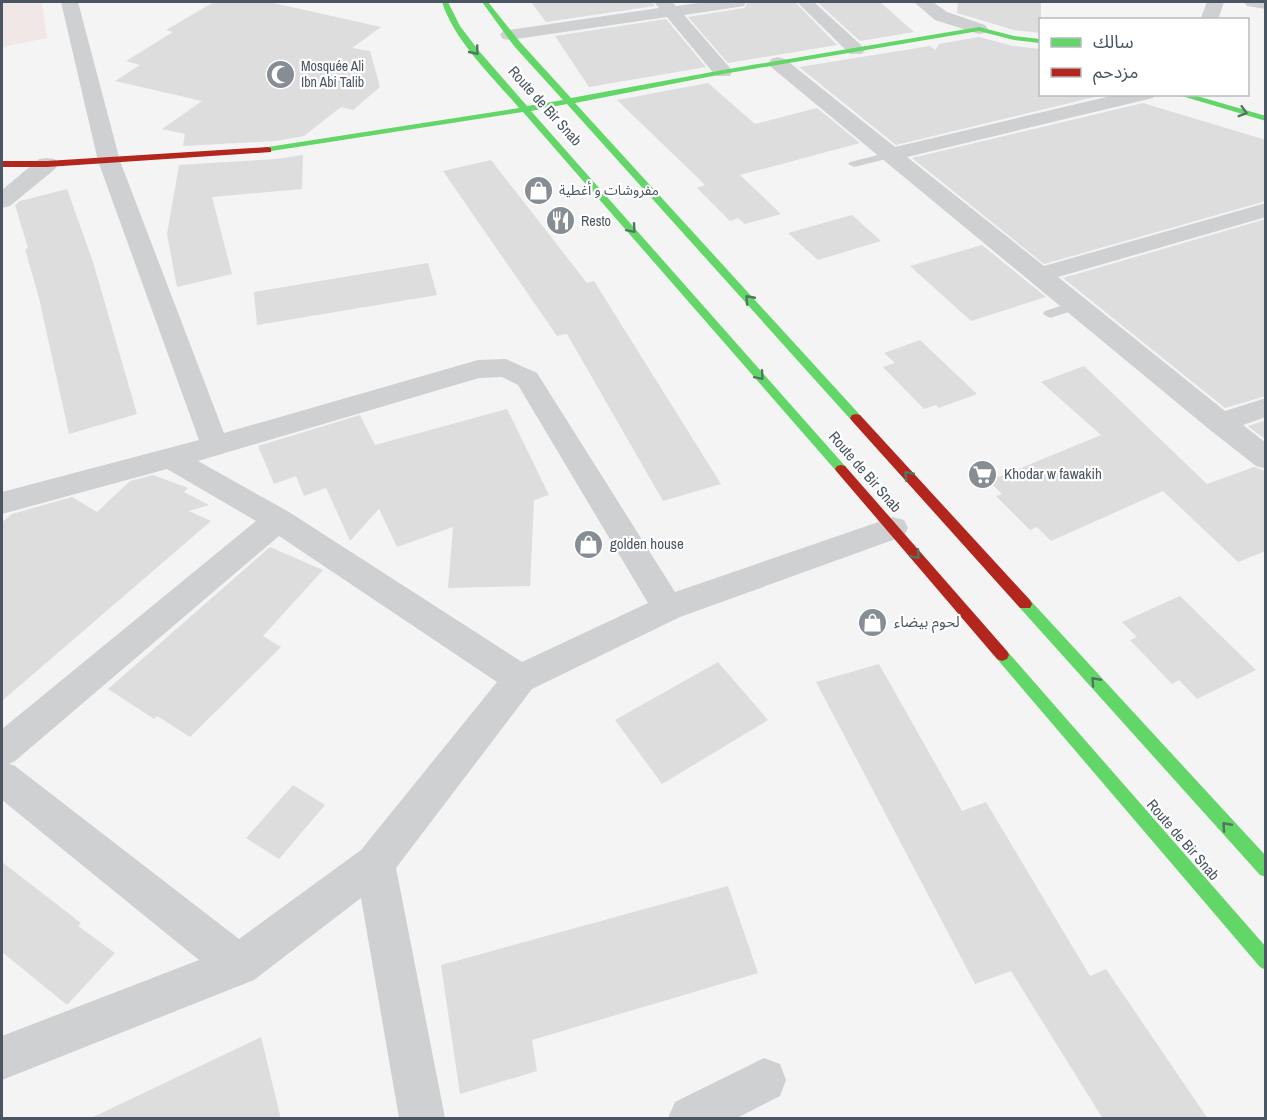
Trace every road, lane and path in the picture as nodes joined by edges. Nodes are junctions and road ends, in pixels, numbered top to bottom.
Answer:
1 (69, 2) edge
2 (445, 2) edge
3 (485, 2) edge
4 (738, 2) edge
5 (805, 2) edge
6 (923, 2) edge
7 (951, 2) edge
8 (1215, 2) edge
9 (1253, 2) edge
10 (1266, 4) edge
11 (667, 6) edge
12 (941, 16) junction
13 (1210, 18) edge
14 (979, 29) junction
15 (509, 34) junction
16 (1014, 38) junction
17 (1039, 41) edge
18 (856, 50) junction
19 (1039, 51) edge
20 (778, 63) junction
21 (723, 72) junction
22 (1137, 96) edge
23 (1186, 96) edge
24 (570, 101) junction
25 (527, 110) junction
26 (1266, 119) edge
27 (890, 154) junction
28 (109, 160) junction
29 (2, 164) edge
30 (47, 164) junction
31 (854, 164) dead end
32 (2, 201) edge
33 (1266, 210) edge
34 (1039, 275) junction
35 (1076, 305) junction
36 (1050, 314) dead end
37 (1266, 407) edge
38 (1220, 423) junction
39 (215, 446) junction
40 (171, 458) junction
41 (1266, 459) edge
42 (2, 503) edge
43 (278, 520) junction
44 (893, 528) junction
45 (668, 608) junction
46 (520, 680) junction
47 (2, 750) edge
48 (2, 778) edge
49 (375, 863) junction
50 (1266, 869) edge
51 (1266, 961) edge
52 (239, 965) junction
53 (2, 1058) edge
54 (764, 1080) dead end
55 (422, 1119) edge
56 (691, 1119) edge

1 - 28 street
2 -> 25 main road, Route de Bir Snab
3 - 15 main road, Route de Bir Snab
4 - 11 street
5 - 18 street
6 - 12 street
7 - 12 street
8 - 13 street
9 - 10 street
11 - 15 street
11 - 21 street
12 - 14 street
14 - 16 main road
14 - 18 main road
15 - 24 main road, Route de Bir Snab
16 - 17 main road
16 - 19 main road
18 - 20 main road
20 - 21 main road
20 - 27 street
21 - 24 main road
22 - 27 street
23 -> 26 main road
24 - 25 main road
50 -> 24 main road, Route de Bir Snab
25 - 28 main road
25 -> 44 main road, Route de Bir Snab
27 - 31 lane
27 - 34 street
28 - 30 main road
28 - 39 street
29 - 30 main road
30 - 32 street
33 - 34 street
34 - 35 street
35 - 36 lane
35 - 38 street
37 - 38 street
38 - 41 street
39 - 40 street
39 - 45 street
40 - 42 street
40 - 43 street
43 - 46 street
43 - 47 street
44 - 45 street
44 -> 51 main road, Route de Bir Snab
45 - 46 street
46 - 49 street
48 - 52 street
49 - 52 street
49 - 55 street
52 - 53 street
54 - 56 street

